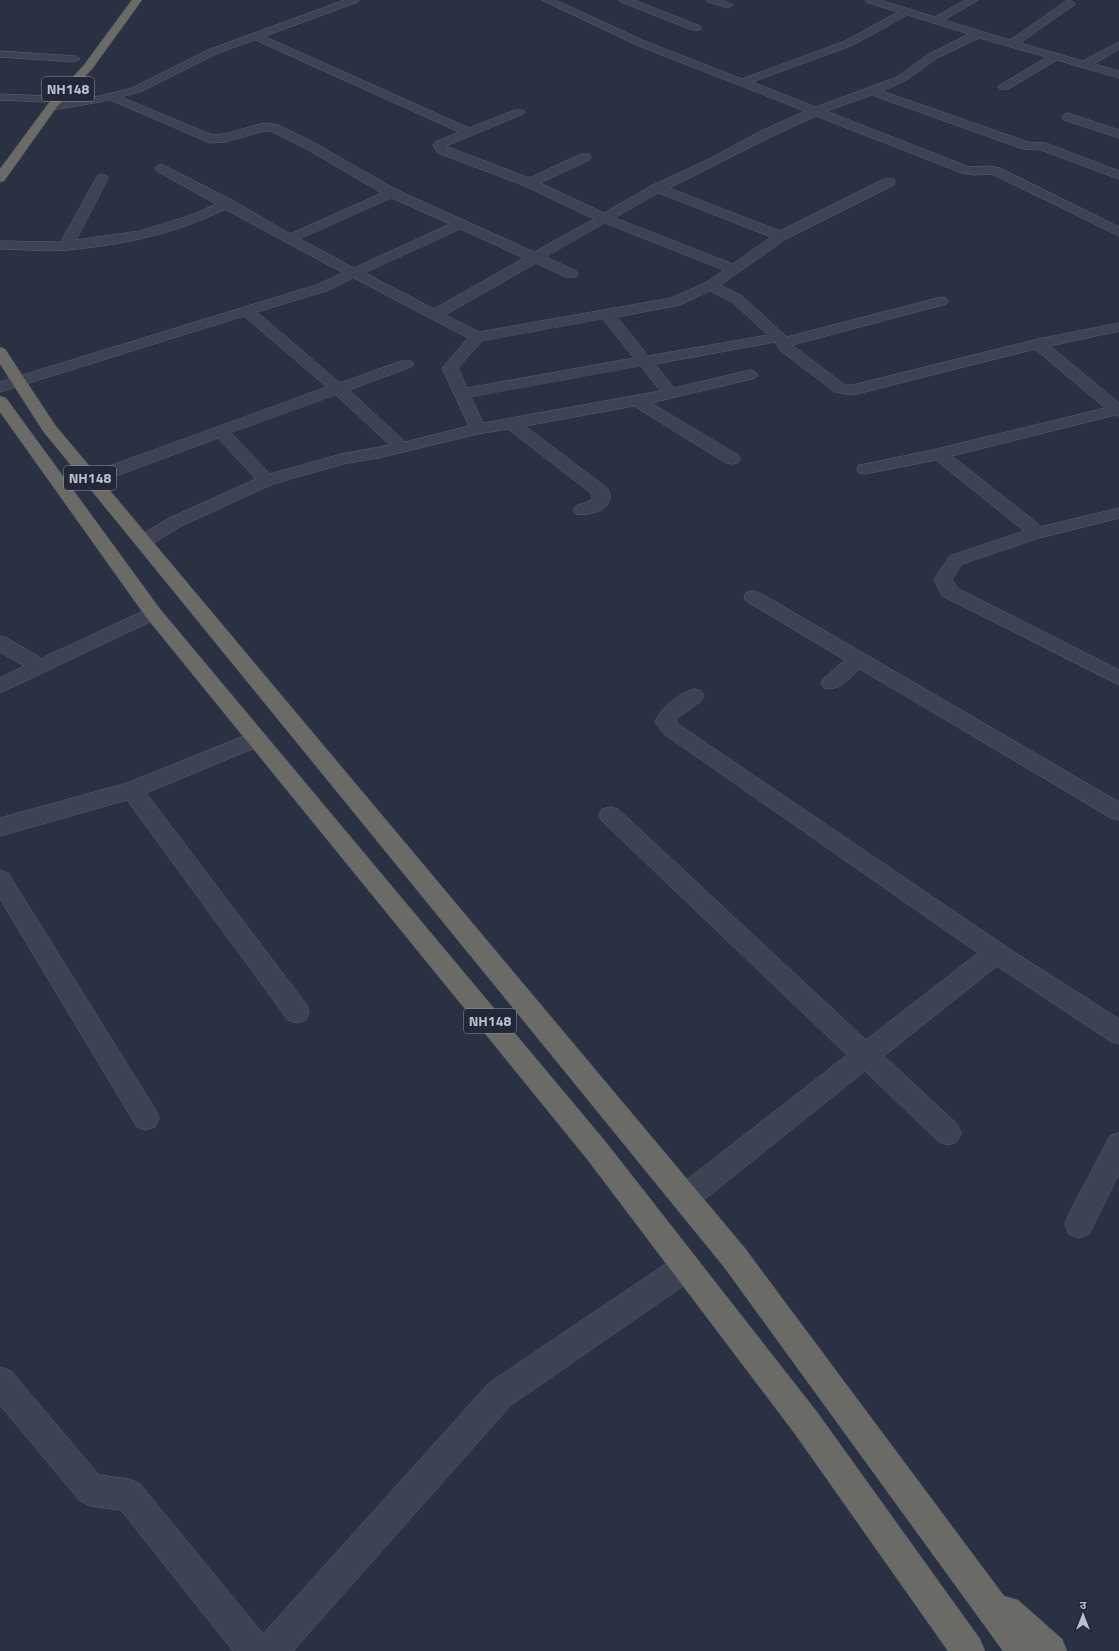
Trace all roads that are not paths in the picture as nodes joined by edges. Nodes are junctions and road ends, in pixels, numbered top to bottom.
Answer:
1 (137, 0) edge
2 (354, 0) edge
3 (547, 0) edge
4 (625, 0) edge
5 (712, 0) edge
6 (973, 0) edge
7 (876, 1) edge
8 (1070, 3) dead end
9 (728, 5) dead end
10 (906, 12) junction
11 (935, 20) junction
12 (681, 32) dead end
13 (978, 34) junction
14 (255, 36) junction
15 (658, 39) dead end
16 (643, 44) junction
17 (1011, 44) junction
18 (1119, 45) edge
19 (84, 47) dead end
20 (0, 54) edge
21 (1055, 57) junction
22 (75, 59) junction
23 (1084, 65) junction
24 (67, 70) dead end
25 (1119, 75) edge
26 (58, 82) dead end
27 (740, 83) junction
28 (1004, 87) dead end
29 (872, 91) junction
30 (110, 96) junction
31 (0, 97) edge
32 (49, 103) junction
33 (816, 111) junction
34 (519, 112) dead end
35 (1068, 117) dead end
36 (1116, 131) edge
37 (469, 132) junction
38 (18, 134) dead end
39 (585, 157) dead end
40 (161, 168) dead end
41 (1119, 175) edge
42 (0, 178) edge
43 (102, 178) dead end
44 (888, 182) dead end
45 (530, 183) junction
46 (658, 188) junction
47 (392, 193) junction
48 (227, 203) junction
49 (606, 219) junction
50 (462, 224) junction
51 (1119, 232) edge
52 (781, 236) junction
53 (289, 239) junction
54 (0, 245) edge
55 (66, 246) junction
56 (536, 257) junction
57 (734, 269) junction
58 (355, 274) junction
59 (571, 274) dead end
60 (710, 286) junction
61 (941, 301) dead end
62 (248, 312) junction
63 (607, 314) junction
64 (434, 315) junction
65 (1119, 327) edge
66 (476, 337) junction
67 (781, 340) junction
68 (1038, 344) junction
69 (0, 352) edge
70 (646, 362) junction
71 (406, 364) dead end
72 (750, 375) dead end
73 (18, 381) junction
74 (0, 387) edge
75 (337, 388) junction
76 (670, 393) junction
77 (462, 394) junction
78 (0, 401) edge
79 (637, 401) junction
80 (1118, 409) edge
81 (511, 423) junction
82 (478, 429) junction
83 (221, 432) junction
84 (400, 446) junction
85 (939, 454) junction
86 (732, 458) dead end
87 (865, 469) dead end
88 (91, 478) junction
89 (267, 480) junction
90 (582, 510) dead end
91 (1119, 513) edge
92 (1034, 534) junction
93 (142, 542) junction
94 (145, 573) junction
95 (753, 597) dead end
96 (153, 613) junction
97 (0, 643) edge
98 (858, 659) junction
99 (40, 667) junction
100 (1119, 678) edge
101 (831, 683) dead end
102 (0, 686) edge
103 (694, 696) dead end
104 (257, 739) junction
105 (132, 790) junction
106 (1119, 812) edge
107 (610, 815) dead end
108 (0, 827) edge
109 (0, 879) edge
110 (997, 952) junction
111 (297, 1012) dead end
112 (1119, 1033) edge
113 (866, 1057) junction
114 (146, 1118) dead end
115 (948, 1133) dead end
116 (1119, 1145) edge
117 (686, 1198) junction
118 (1079, 1224) dead end
119 (686, 1267) junction
120 (0, 1382) edge
121 (974, 1583) junction
122 (255, 1651) edge
123 (270, 1651) edge
124 (968, 1651) edge
125 (1024, 1651) edge
126 (1050, 1651) edge

1 - 32 highway, NH148
2 - 14 street
3 - 16 street
4 - 12 street
5 - 9 street
6 - 11 street
7 - 10 street
8 - 17 street
10 - 11 street
10 - 27 street
11 - 13 street
13 - 17 street
13 - 29 street
14 - 30 street
14 - 37 street
15 - 16 street
16 - 27 street
17 - 21 street
18 - 23 street
19 - 22 highway, NH148
20 - 22 street
21 - 23 street
21 - 28 street
22 - 24 highway, NH148
23 - 25 street
26 - 32 highway, NH148
27 - 33 street
29 - 33 street
29 - 41 street
30 - 32 street
30 - 47 street
31 - 32 street
32 - 38 highway, NH148
32 - 42 highway, NH148
33 - 46 street
33 - 51 street
34 - 37 street
35 - 36 street
37 - 45 street
39 - 45 street
40 - 48 street
43 - 55 street
44 - 52 street
45 - 49 street
46 - 49 street
46 - 52 street
47 - 50 street
47 - 53 street
48 - 53 street
48 - 55 street
49 - 56 street
49 - 57 street
50 - 56 street
50 - 58 street
52 - 57 street
53 - 58 street
54 - 55 street
56 - 59 street
56 - 64 street
57 - 60 street
58 - 62 street
58 - 64 street
60 - 63 street
60 - 67 street
61 - 67 street
62 - 73 street
62 - 75 street
63 - 66 street
63 - 70 street
64 - 66 street
65 - 68 street
66 - 77 street
67 - 68 street
67 - 70 street
68 - 80 street
69 - 73 highway, NH148
70 - 76 street
70 - 77 street
71 - 75 street
72 - 76 street
73 - 74 street
73 - 88 highway, NH148
75 - 83 street
75 - 84 street
76 - 79 street
77 - 82 street
78 - 94 highway, NH148
79 - 81 street
79 - 86 street
80 - 85 street
81 - 82 street
81 - 90 street
82 - 84 street
83 - 88 street
83 - 89 street
84 - 89 street
85 - 87 street
85 - 92 street
88 - 93 highway, NH148
89 - 93 street
91 - 92 street
92 - 100 street
93 - 94 highway, NH148
94 - 96 highway, NH148
94 - 117 highway, NH148
95 - 98 street
96 - 99 street
96 - 104 highway, NH148
97 - 99 street
98 - 101 street
98 - 106 street
99 - 102 street
103 - 110 street
104 - 105 street
104 - 119 highway, NH148
105 - 108 street
105 - 111 street
107 - 113 street
109 - 114 street
110 - 112 street
110 - 113 street
113 - 115 street
113 - 117 street
116 - 118 street
117 - 121 highway, NH148
119 - 123 street
119 - 124 highway, NH148
120 - 122 street
121 - 125 highway, NH148
121 - 126 highway

